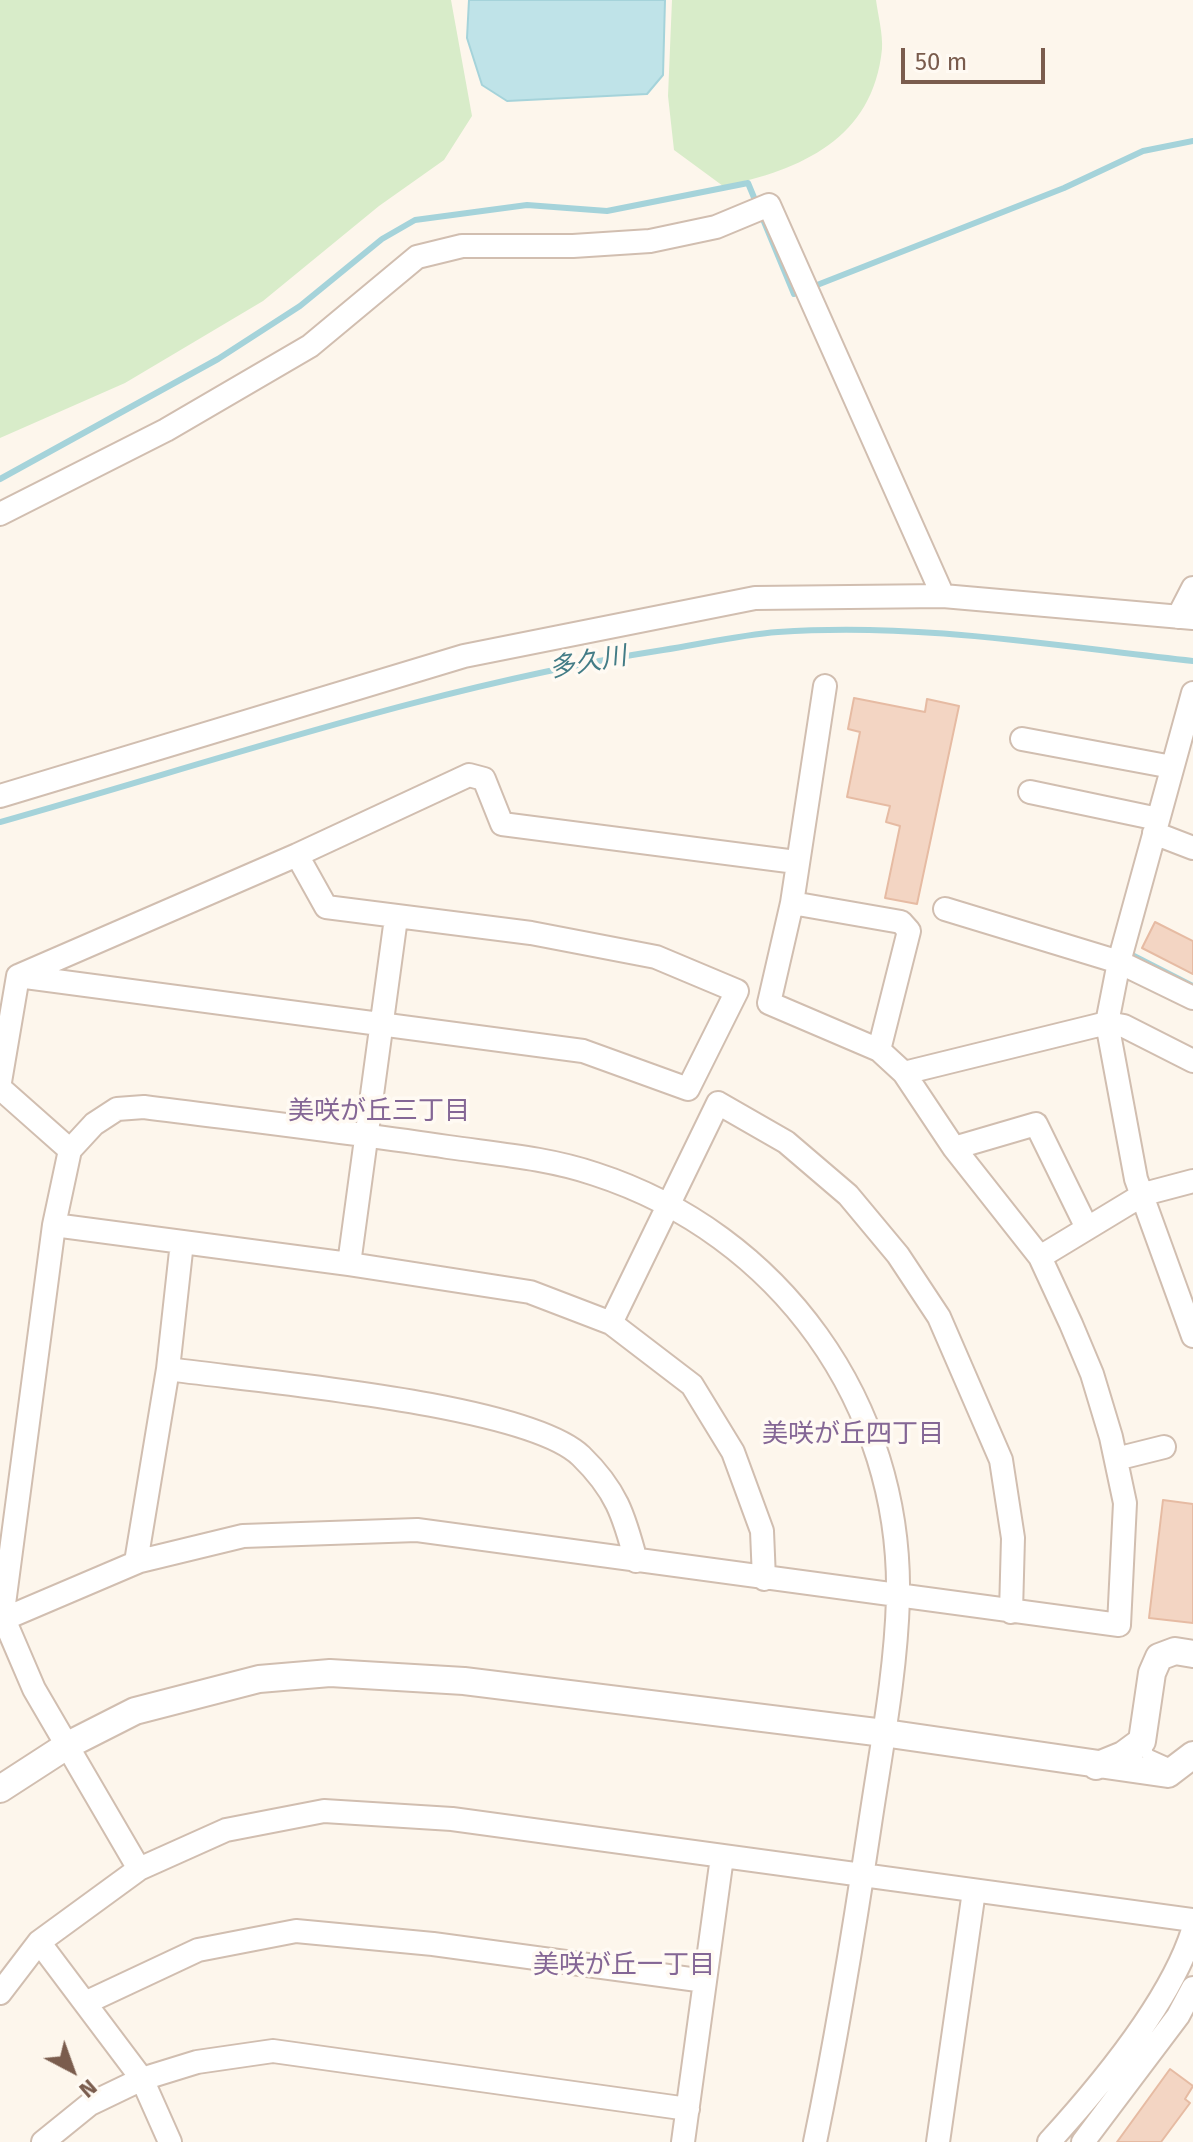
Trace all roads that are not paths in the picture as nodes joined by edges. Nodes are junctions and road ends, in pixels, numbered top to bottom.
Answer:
1 (0, 514) edge
2 (1193, 588) edge
3 (943, 596) junction
4 (1185, 618) edge
5 (825, 686) dead end
6 (1193, 693) edge
7 (1022, 739) dead end
8 (1181, 759) edge
9 (1030, 792) dead end
10 (0, 796) edge
11 (1156, 826) junction
12 (1193, 848) edge
13 (297, 855) junction
14 (796, 862) junction
15 (792, 903) junction
16 (945, 909) dead end
17 (396, 918) junction
18 (1119, 962) junction
19 (18, 976) junction
20 (1193, 998) edge
21 (1107, 1023) junction
22 (383, 1026) junction
23 (879, 1050) junction
24 (1193, 1061) edge
25 (904, 1073) junction
26 (0, 1085) edge
27 (367, 1135) junction
28 (954, 1148) junction
29 (70, 1150) junction
30 (1193, 1181) edge
31 (1144, 1194) junction
32 (667, 1205) junction
33 (54, 1225) junction
34 (1087, 1228) junction
35 (182, 1242) junction
36 (1040, 1257) junction
37 (349, 1264) junction
38 (611, 1323) junction
39 (1193, 1336) edge
40 (168, 1369) junction
41 (1164, 1447) dead end
42 (1116, 1459) junction
43 (636, 1561) junction
44 (136, 1562) junction
45 (764, 1579) junction
46 (898, 1597) junction
47 (1011, 1612) junction
48 (4, 1619) junction
49 (1193, 1654) edge
50 (884, 1733) junction
51 (1142, 1741) junction
52 (68, 1745) junction
53 (1189, 1760) edge
54 (1096, 1766) junction
55 (0, 1789) edge
56 (722, 1857) junction
57 (139, 1869) junction
58 (862, 1876) junction
59 (974, 1891) junction
60 (1193, 1920) edge
61 (1193, 1930) edge
62 (39, 1942) junction
63 (705, 1981) junction
64 (1193, 1988) edge
65 (0, 1993) edge
66 (85, 2003) junction
67 (142, 2079) junction
68 (688, 2109) junction
69 (43, 2142) edge
70 (170, 2142) edge
71 (683, 2142) edge
72 (815, 2142) edge
73 (938, 2142) edge
74 (1049, 2142) edge
75 (1083, 2142) edge

1 - 3 street
2 - 4 street
3 - 4 street
3 - 10 street
5 - 14 street
6 - 8 street
7 - 8 street
8 - 11 street
9 - 11 street
11 - 12 street
11 - 18 street
13 - 14 street
13 - 17 street
13 - 19 street
14 - 15 street
15 - 23 street
15 - 23 street
16 - 18 street
17 - 22 street
17 - 22 street
18 - 20 street
18 - 21 street
19 - 22 street
19 - 26 street
21 - 24 street
21 - 25 street
21 - 31 street
22 - 27 street
23 - 25 street
25 - 28 street
26 - 29 street
27 - 29 street
27 - 32 street
27 - 37 street
28 - 34 street
28 - 36 street
29 - 33 street
30 - 31 street
31 - 34 street
31 - 39 street
32 - 38 street
32 - 46 street
32 - 47 street
33 - 35 street
33 - 48 street
34 - 36 street
35 - 37 street
35 - 40 street
36 - 42 street
37 - 38 street
38 - 45 street
40 - 43 street
40 - 44 street
41 - 42 street
42 - 47 street
43 - 44 street
43 - 45 street
44 - 48 street
45 - 46 street
46 - 47 street
46 - 50 street
48 - 52 street
49 - 51 street
50 - 52 street
50 - 54 street
50 - 58 street
51 - 53 lane
51 - 54 street
52 - 55 street
52 - 57 street
53 - 54 street
56 - 57 street
56 - 58 street
56 - 63 street
57 - 62 street
58 - 59 street
58 - 72 street
59 - 60 street
59 - 73 street
61 - 74 street
62 - 65 street
62 - 66 street
63 - 66 street
63 - 68 street
64 - 75 street
66 - 67 street
67 - 68 street
67 - 69 street
67 - 70 street
68 - 71 street

